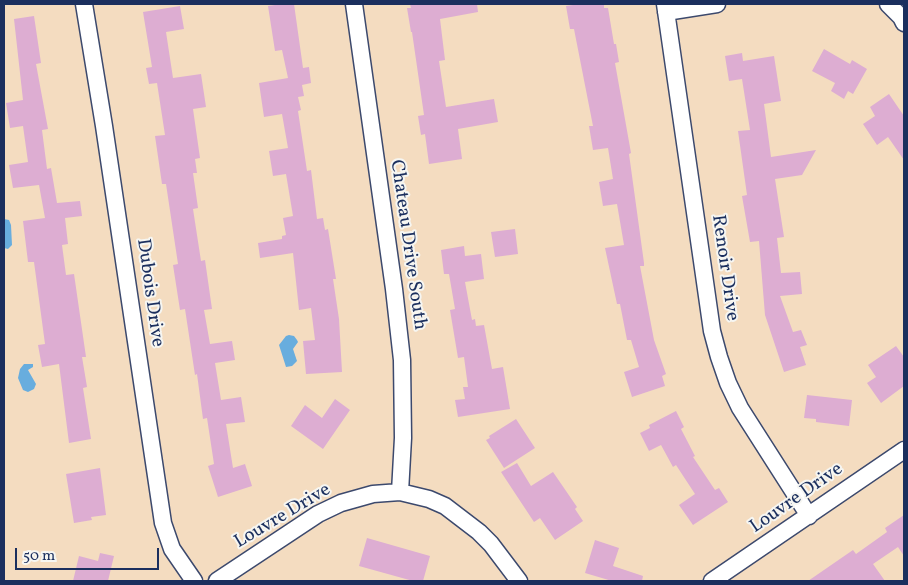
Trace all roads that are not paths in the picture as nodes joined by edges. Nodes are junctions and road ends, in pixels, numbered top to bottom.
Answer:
1 (84, 4) edge
2 (354, 4) edge
3 (716, 4) edge
4 (888, 4) edge
5 (666, 8) edge
6 (904, 23) edge
7 (904, 450) edge
8 (400, 492) junction
9 (809, 516) junction
10 (194, 581) edge
11 (218, 581) edge
12 (518, 581) edge
13 (712, 581) edge

1 - 10 street, Dubois Drive
2 - 8 street, Chateau Drive South
3 - 5 street
4 - 6 street
5 - 9 street, Renoir Drive
7 - 9 street, Louvre Drive
8 - 11 street, Louvre Drive
8 - 12 street, Louvre Drive
9 - 13 street, Louvre Drive

